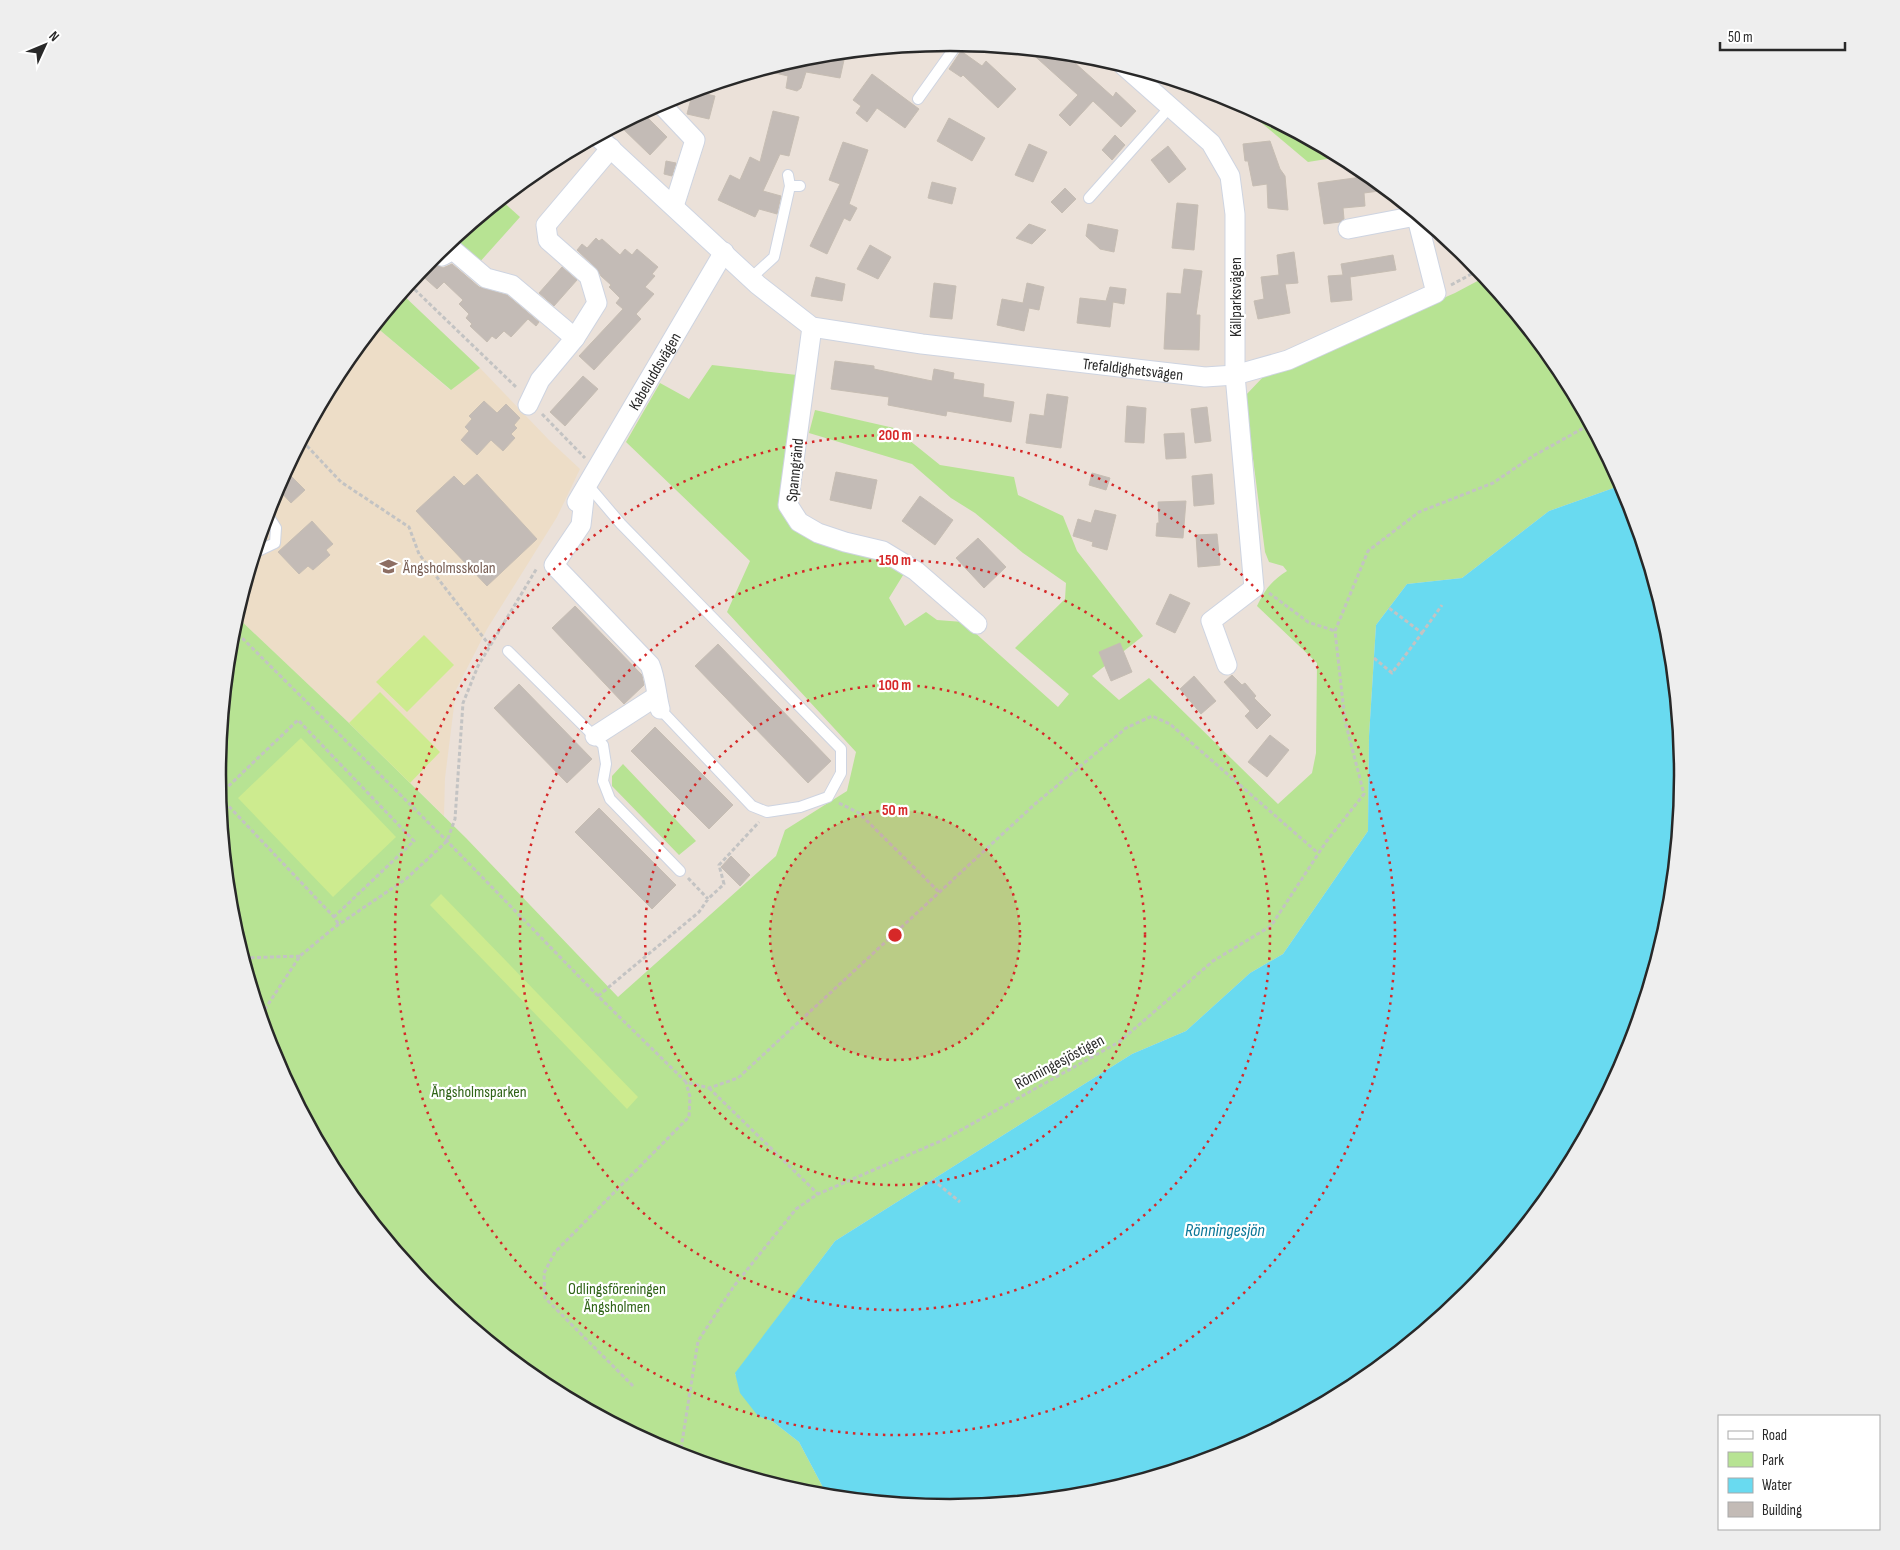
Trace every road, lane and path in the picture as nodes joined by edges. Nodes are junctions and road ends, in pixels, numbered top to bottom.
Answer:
1 (952, 51) edge
2 (1137, 76) edge
3 (918, 99) dead end
4 (1170, 106) junction
5 (666, 109) edge
6 (604, 142) edge
7 (788, 175) dead end
8 (1089, 198) dead end
9 (674, 206) junction
10 (1409, 216) edge
11 (1418, 224) edge
12 (1348, 229) dead end
13 (451, 251) edge
14 (724, 252) junction
15 (1472, 274) edge
16 (751, 278) junction
17 (415, 289) edge
18 (1436, 293) junction
19 (812, 327) junction
20 (575, 338) junction
21 (1235, 375) junction
22 (529, 403) junction
23 (1585, 427) edge
24 (306, 445) edge
25 (597, 468) junction
26 (583, 492) junction
27 (272, 522) edge
28 (263, 549) edge
29 (541, 561) dead end
30 (1265, 590) dead end
31 (1442, 605) dead end
32 (1388, 608) dead end
33 (977, 624) dead end
34 (1335, 631) junction
35 (1422, 632) junction
36 (240, 636) edge
37 (490, 646) junction
38 (508, 651) dead end
39 (1374, 658) dead end
40 (1227, 665) dead end
41 (658, 702) junction
42 (595, 736) junction
43 (227, 790) edge
44 (828, 797) junction
45 (227, 804) edge
46 (767, 812) junction
47 (447, 841) junction
48 (1318, 854) junction
49 (680, 870) joint
50 (939, 892) junction
51 (708, 900) junction
52 (334, 917) junction
53 (339, 925) junction
54 (300, 956) junction
55 (250, 958) edge
56 (598, 996) junction
57 (265, 1009) edge
58 (686, 1082) junction
59 (709, 1088) junction
60 (933, 1180) dead end
61 (818, 1194) junction
62 (960, 1202) dead end
63 (633, 1386) dead end
64 (681, 1447) edge

1 - 3 lane
2 - 4 street, Källparksvägen
4 - 8 lane
4 - 21 street, Källparksvägen
5 - 9 street
6 - 9 street, Trefaldighetsvägen
6 - 20 street
7 - 16 lane
9 - 14 street, Trefaldighetsvägen
10 - 12 street
11 - 18 street
13 - 20 street
14 - 16 street, Trefaldighetsvägen
14 - 25 street, Kabeluddsvägen
15 - 18 path
16 - 19 street, Trefaldighetsvägen
17 - 22 path
18 - 21 street, Trefaldighetsvägen
19 - 21 street, Trefaldighetsvägen
19 - 33 street, Spanngränd
20 - 22 street
21 - 40 street, Källparksvägen
22 - 25 path
23 - 34 path, Rönningesjöstigen
24 - 37 path
25 - 26 street, Kabeluddsvägen
26 - 41 street, Kabeluddsvägen
26 - 44 lane
27 - 28 lane
29 - 37 path
30 - 34 path
31 - 35 path
32 - 35 path
34 - 48 path, Rönningesjöstigen
35 - 39 path
36 - 47 path
37 - 47 path
38 - 42 lane
41 - 42 street
41 - 46 lane
42 - 49 lane
43 - 52 path
44 - 46 lane
44 - 50 path
45 - 52 path
46 - 51 path
47 - 53 path
47 - 56 path
48 - 50 path
48 - 61 path, Rönningesjöstigen
49 - 51 path
50 - 59 path
51 - 56 path
52 - 53 path
53 - 54 path
54 - 55 path
54 - 57 path
56 - 58 path
58 - 59 path
58 - 63 path
59 - 61 path
60 - 62 path
61 - 64 path, Rönningesjöstigen

